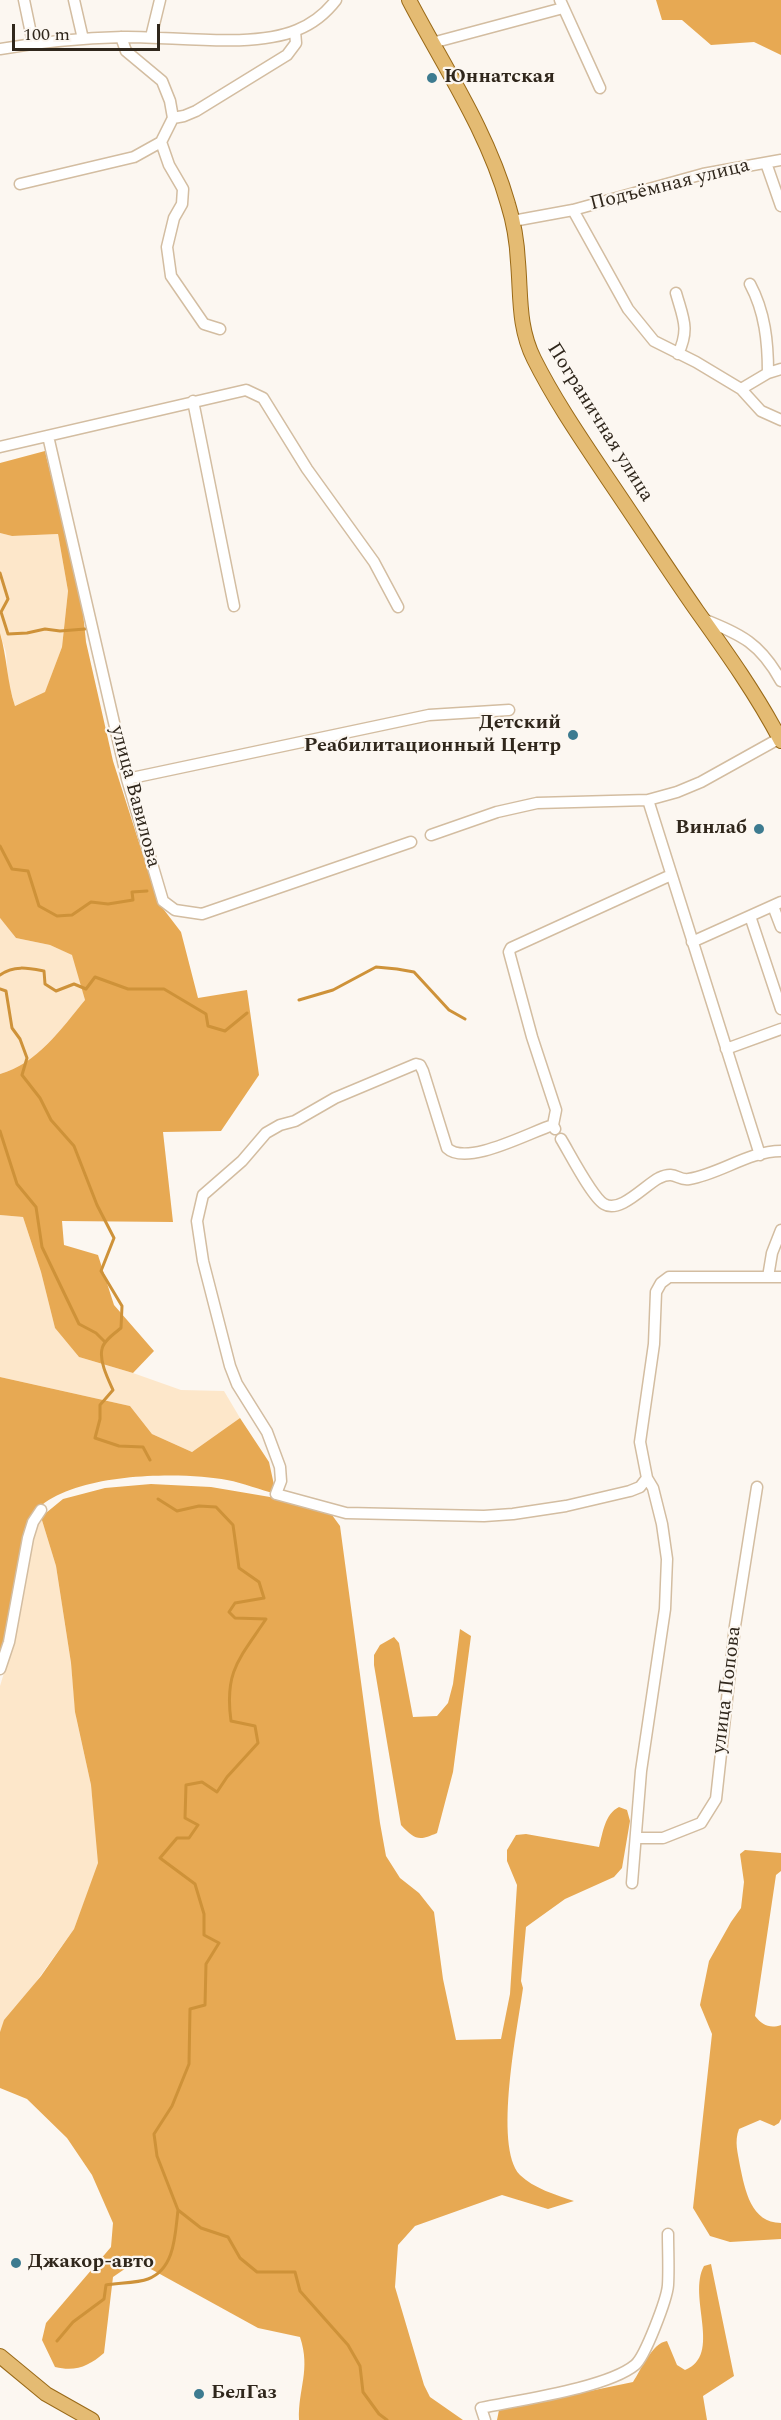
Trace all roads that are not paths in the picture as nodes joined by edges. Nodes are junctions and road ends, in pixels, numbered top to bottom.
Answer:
1 (24, 0) edge
2 (74, 0) edge
3 (160, 0) edge
4 (336, 0) edge
5 (409, 0) edge
6 (562, 4) edge
7 (295, 31) junction
8 (121, 37) junction
9 (151, 37) junction
10 (83, 39) junction
11 (33, 43) junction
12 (432, 43) junction
13 (0, 49) edge
14 (600, 88) dead end
15 (172, 118) junction
16 (161, 142) junction
17 (781, 160) edge
18 (766, 163) junction
19 (20, 184) dead end
20 (781, 206) edge
21 (573, 210) junction
22 (513, 221) junction
23 (750, 284) dead end
24 (675, 292) dead end
25 (220, 329) dead end
26 (678, 354) junction
27 (781, 369) edge
28 (768, 373) junction
29 (741, 389) junction
30 (193, 401) junction
31 (781, 420) edge
32 (48, 436) junction
33 (0, 447) edge
34 (234, 606) dead end
35 (398, 607) dead end
36 (703, 619) junction
37 (781, 681) edge
38 (509, 710) dead end
39 (780, 740) edge
40 (127, 779) junction
41 (648, 800) junction
42 (431, 835) dead end
43 (411, 842) dead end
44 (671, 876) junction
45 (777, 904) edge
46 (750, 916) junction
47 (781, 927) edge
48 (692, 942) junction
49 (781, 1009) edge
50 (781, 1029) edge
51 (726, 1049) junction
52 (556, 1131) junction
53 (781, 1151) edge
54 (759, 1155) junction
55 (781, 1230) edge
56 (768, 1276) junction
57 (781, 1277) edge
58 (647, 1478) junction
59 (757, 1487) dead end
60 (40, 1510) dead end
61 (0, 1669) edge
62 (637, 1838) junction
63 (632, 1883) dead end
64 (668, 2234) dead end
65 (0, 2356) edge
66 (92, 2420) edge
67 (485, 2420) edge

1 - 11 street
2 - 10 street
3 - 9 street
4 - 7 street
5 - 12 main road, Пограничная улица
6 - 12 street
6 - 14 street
7 - 9 street
7 - 15 street
8 - 9 street
8 - 10 street
8 - 15 street
10 - 11 street
11 - 13 street
12 - 22 main road, Пограничная улица
15 - 16 street
16 - 19 street
16 - 25 street
17 - 18 street, Подъёмная улица
18 - 20 street, Подъёмная улица
18 - 21 street, Подъёмная улица
21 - 22 street, Подъёмная улица
21 - 26 street
22 - 36 main road, Пограничная улица
23 - 28 street
24 - 26 street
26 - 29 street
27 - 28 street
28 - 29 street
29 - 31 street
30 - 32 street
30 - 34 street
30 - 35 street
32 - 33 street
32 - 40 street, улица Вавилова
36 - 37 street
36 - 39 main road, Пограничная улица
38 - 40 street
39 - 41 street
40 - 43 street, улица Вавилова
41 - 42 street
41 - 44 street
44 - 48 street
44 - 52 street
45 - 46 street
45 - 47 street
46 - 48 street
46 - 49 street
48 - 51 street
50 - 51 street
51 - 54 street
52 - 54 street
52 - 58 street
53 - 54 street
55 - 56 street
56 - 57 street
56 - 58 street
58 - 62 street
59 - 62 street, улица Попова
60 - 61 street
62 - 63 street
64 - 67 street
65 - 66 main road

